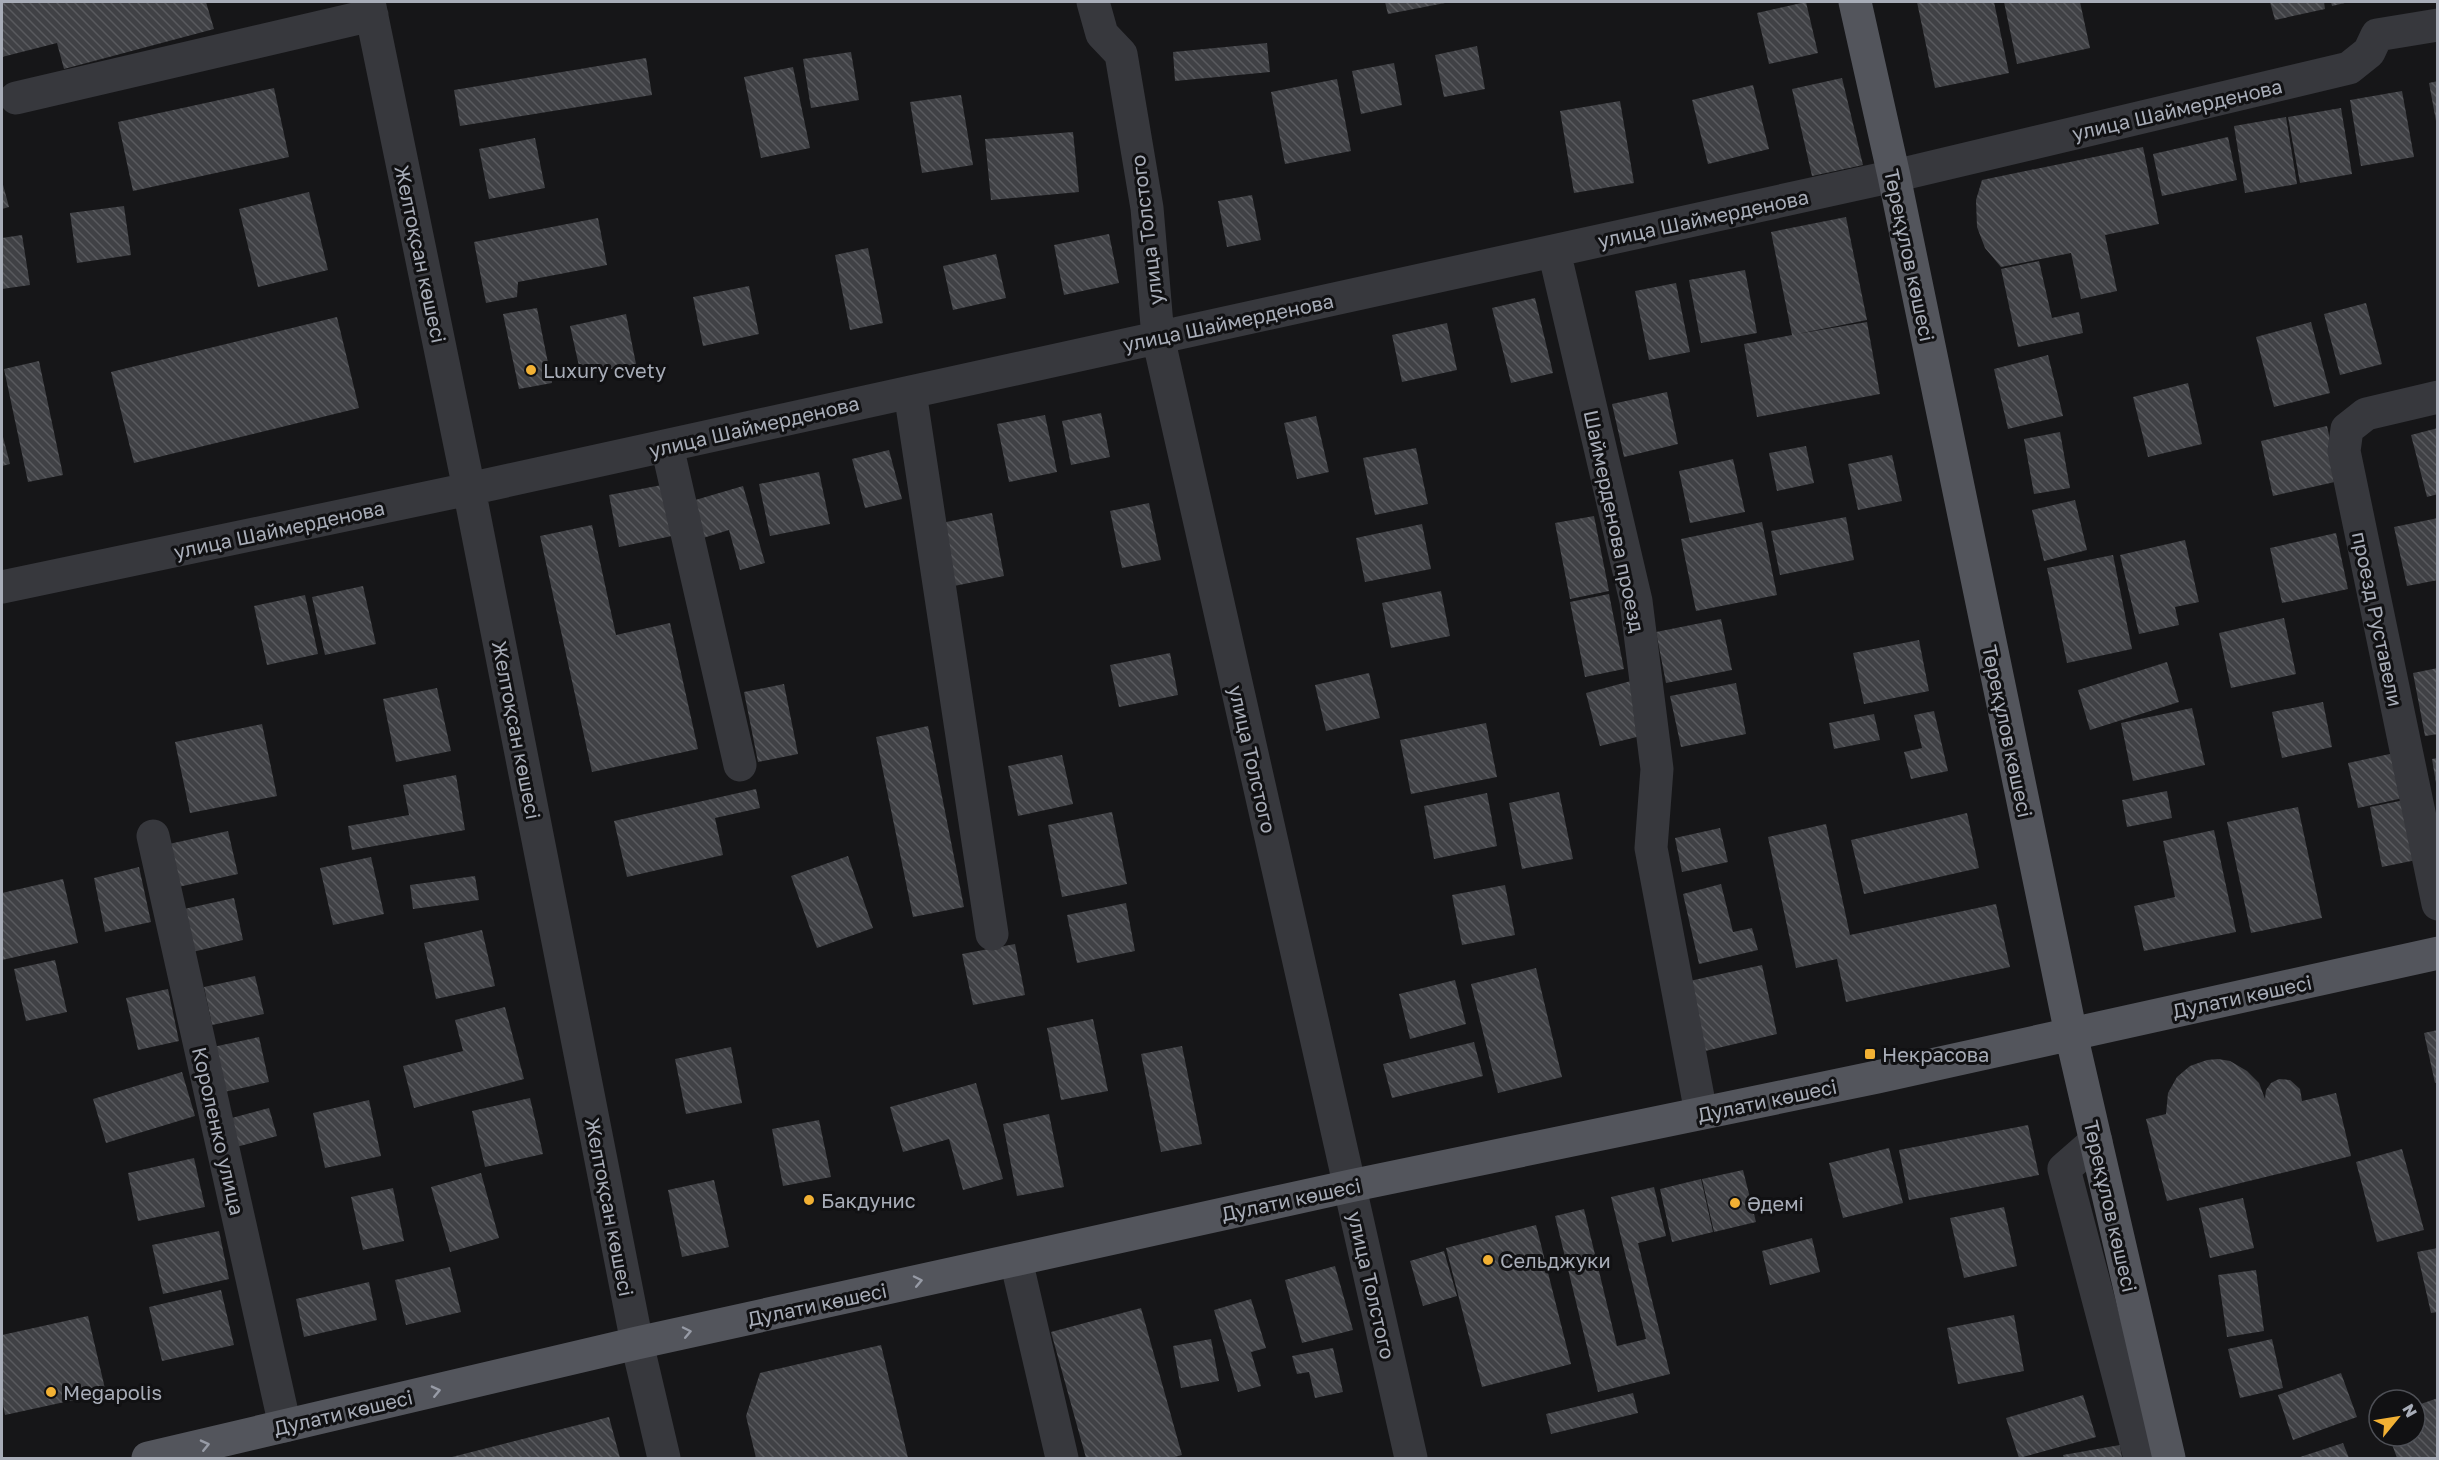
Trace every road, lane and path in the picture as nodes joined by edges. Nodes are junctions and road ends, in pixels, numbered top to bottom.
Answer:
1 (1093, 2) edge
2 (1855, 2) edge
3 (371, 8) edge
4 (2438, 25) edge
5 (16, 98) dead end
6 (1894, 176) junction
7 (1554, 250) junction
8 (1158, 337) junction
9 (910, 392) junction
10 (2438, 397) edge
11 (667, 446) junction
12 (469, 489) junction
13 (2, 587) edge
14 (740, 765) dead end
15 (153, 836) dead end
16 (2438, 904) edge
17 (992, 934) dead end
18 (2438, 953) edge
19 (2071, 1034) junction
20 (1701, 1113) junction
21 (2096, 1141) junction
22 (1350, 1186) junction
23 (1016, 1260) junction
24 (637, 1343) junction
25 (285, 1426) junction
26 (148, 1458) edge
27 (664, 1458) edge
28 (1062, 1458) edge
29 (1411, 1458) edge
30 (2140, 1458) edge
31 (2169, 1458) edge

1 - 8 street, улица Толстого
2 - 6 main road, Төреқұлов көшесі
3 - 5 street
3 - 12 street, Желтоқсан көшесі
4 - 6 street, улица Шаймерденова
6 - 7 street, улица Шаймерденова
6 - 19 main road, Төреқұлов көшесі
7 - 8 street, улица Шаймерденова
7 - 20 street, Шаймерденова проезд
8 - 9 street, улица Шаймерденова
8 - 22 street, улица Толстого
9 - 11 street, улица Шаймерденова
9 - 17 street
10 - 16 street, проезд Руставели
11 - 12 street, улица Шаймерденова
11 - 14 street
12 - 13 street, улица Шаймерденова
12 - 24 street, Желтоқсан көшесі
15 - 25 street, Короленко улица
18 - 19 main road, Дулати көшесі
19 - 20 main road, Дулати көшесі
19 - 21 main road, Төреқұлов көшесі
20 - 22 main road, Дулати көшесі
21 - 30 street
21 - 31 main road, Төреқұлов көшесі
22 - 23 main road, Дулати көшесі
22 - 29 street, улица Толстого
24 -> 23 main road, Дулати көшесі
23 - 28 street
25 -> 24 main road, Дулати көшесі
24 - 27 street, Желтоқсан көшесі
26 -> 25 main road, Дулати көшесі

